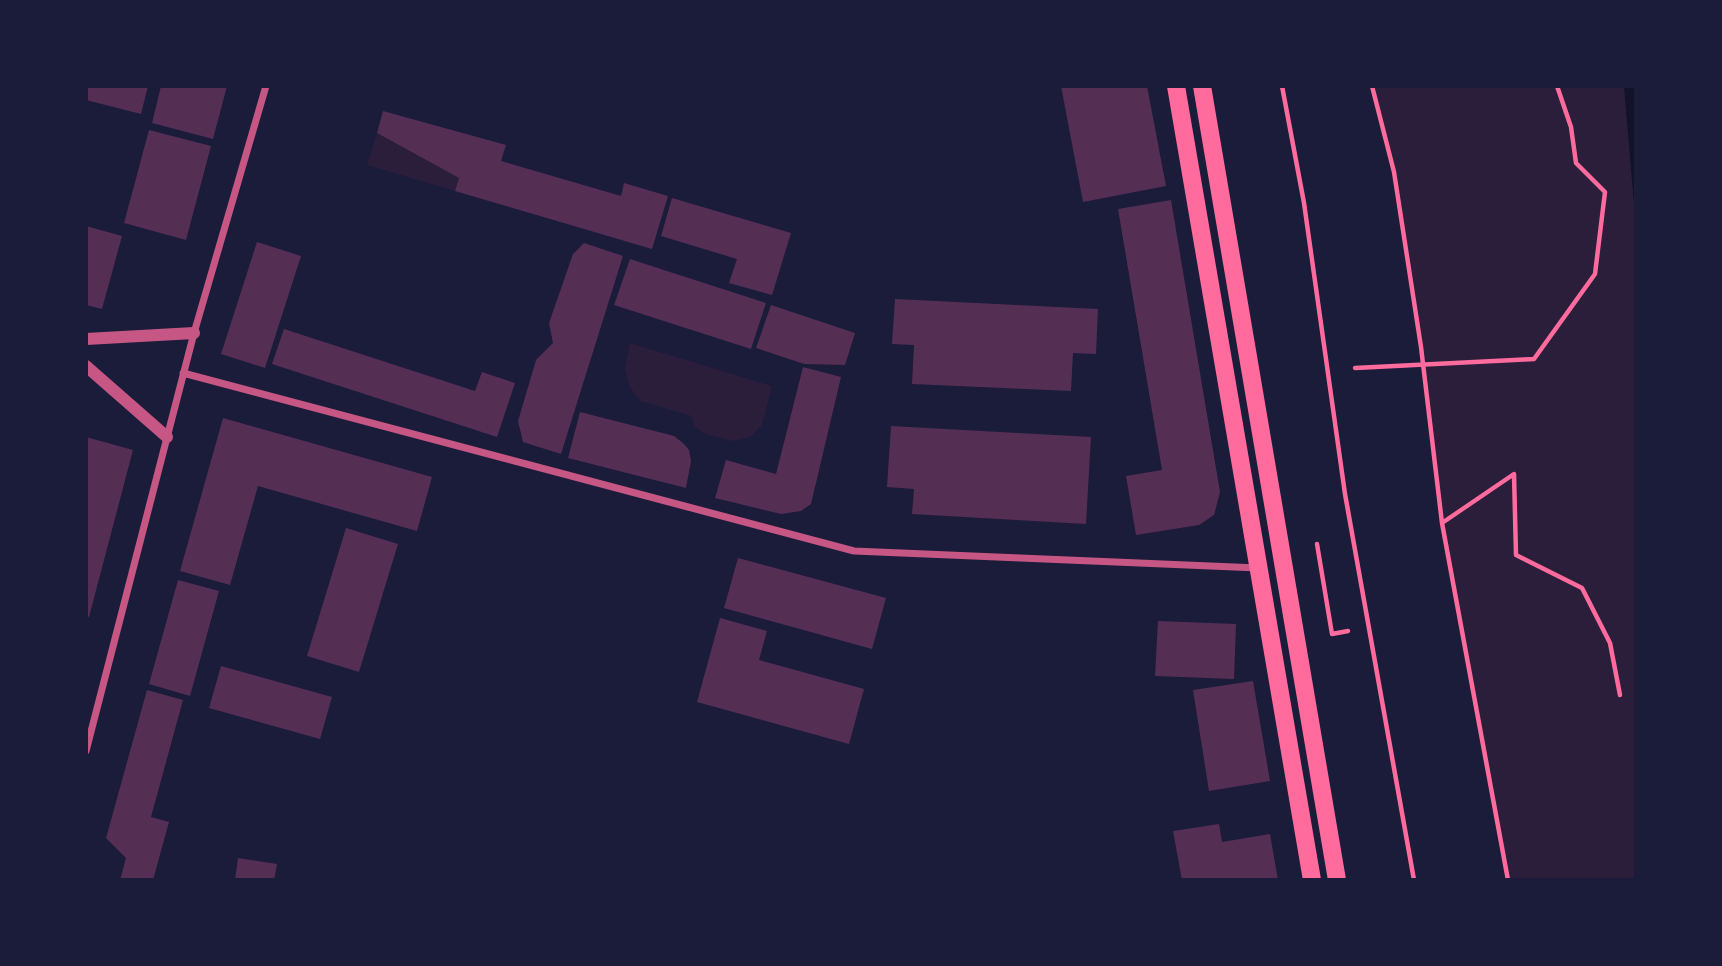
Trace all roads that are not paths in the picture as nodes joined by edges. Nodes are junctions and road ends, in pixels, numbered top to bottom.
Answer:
1 (266, 86) edge
2 (1176, 86) edge
3 (1202, 86) edge
4 (194, 333) junction
5 (86, 338) edge
6 (86, 366) edge
7 (184, 373) junction
8 (167, 437) junction
9 (1259, 568) junction
10 (86, 751) edge
11 (1312, 880) edge
12 (1337, 880) edge

1 - 4 street
2 - 9 main road
3 - 12 main road
4 - 5 street
4 - 7 street
6 - 8 street
7 - 8 street
7 - 9 street
8 - 10 street
9 - 11 main road

